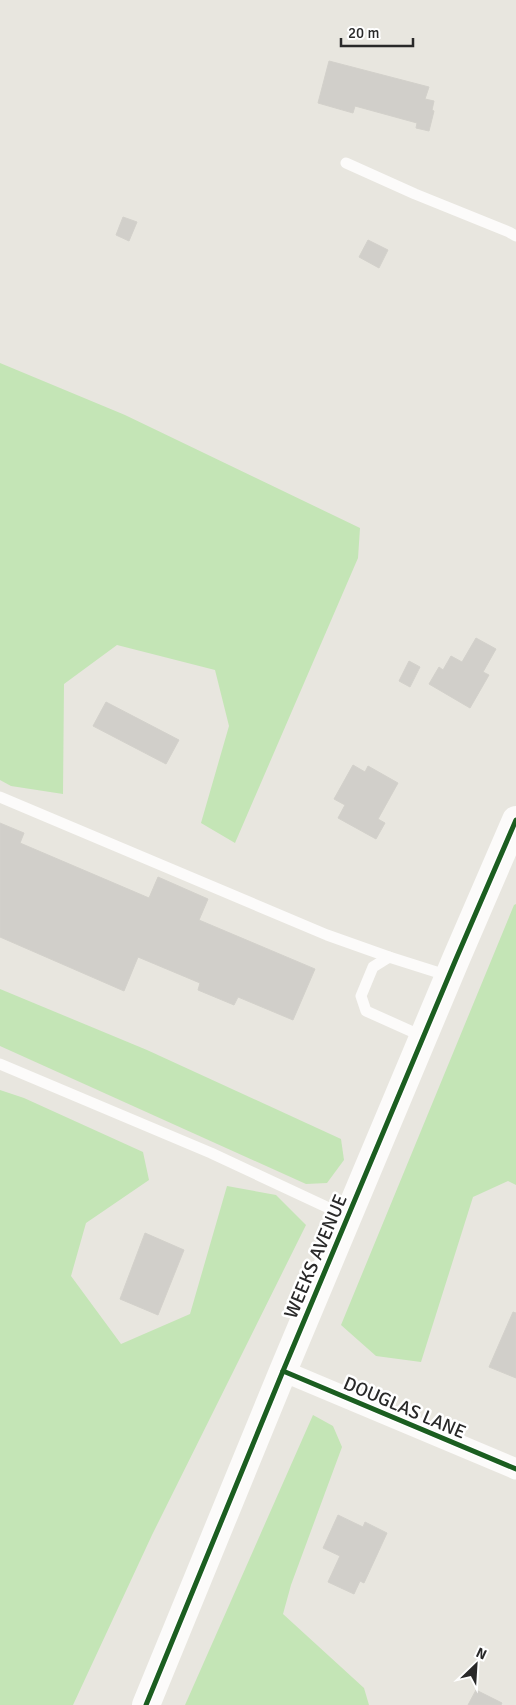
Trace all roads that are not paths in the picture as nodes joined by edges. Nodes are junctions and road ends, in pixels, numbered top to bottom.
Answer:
1 (346, 163) dead end
2 (516, 236) edge
3 (0, 796) edge
4 (516, 820) edge
5 (388, 957) junction
6 (449, 976) junction
7 (424, 1037) junction
8 (0, 1064) edge
9 (348, 1217) junction
10 (283, 1371) junction
11 (516, 1470) edge
12 (146, 1705) edge

1 - 2 lane
3 - 5 lane
4 - 6 street, WEEKS AVENUE
5 - 6 lane
5 - 7 lane
6 - 7 street, WEEKS AVENUE
7 - 9 street, WEEKS AVENUE
8 - 9 lane
9 - 10 street, WEEKS AVENUE
10 - 11 street, DOUGLAS LANE
10 - 12 street, WEEKS AVENUE

